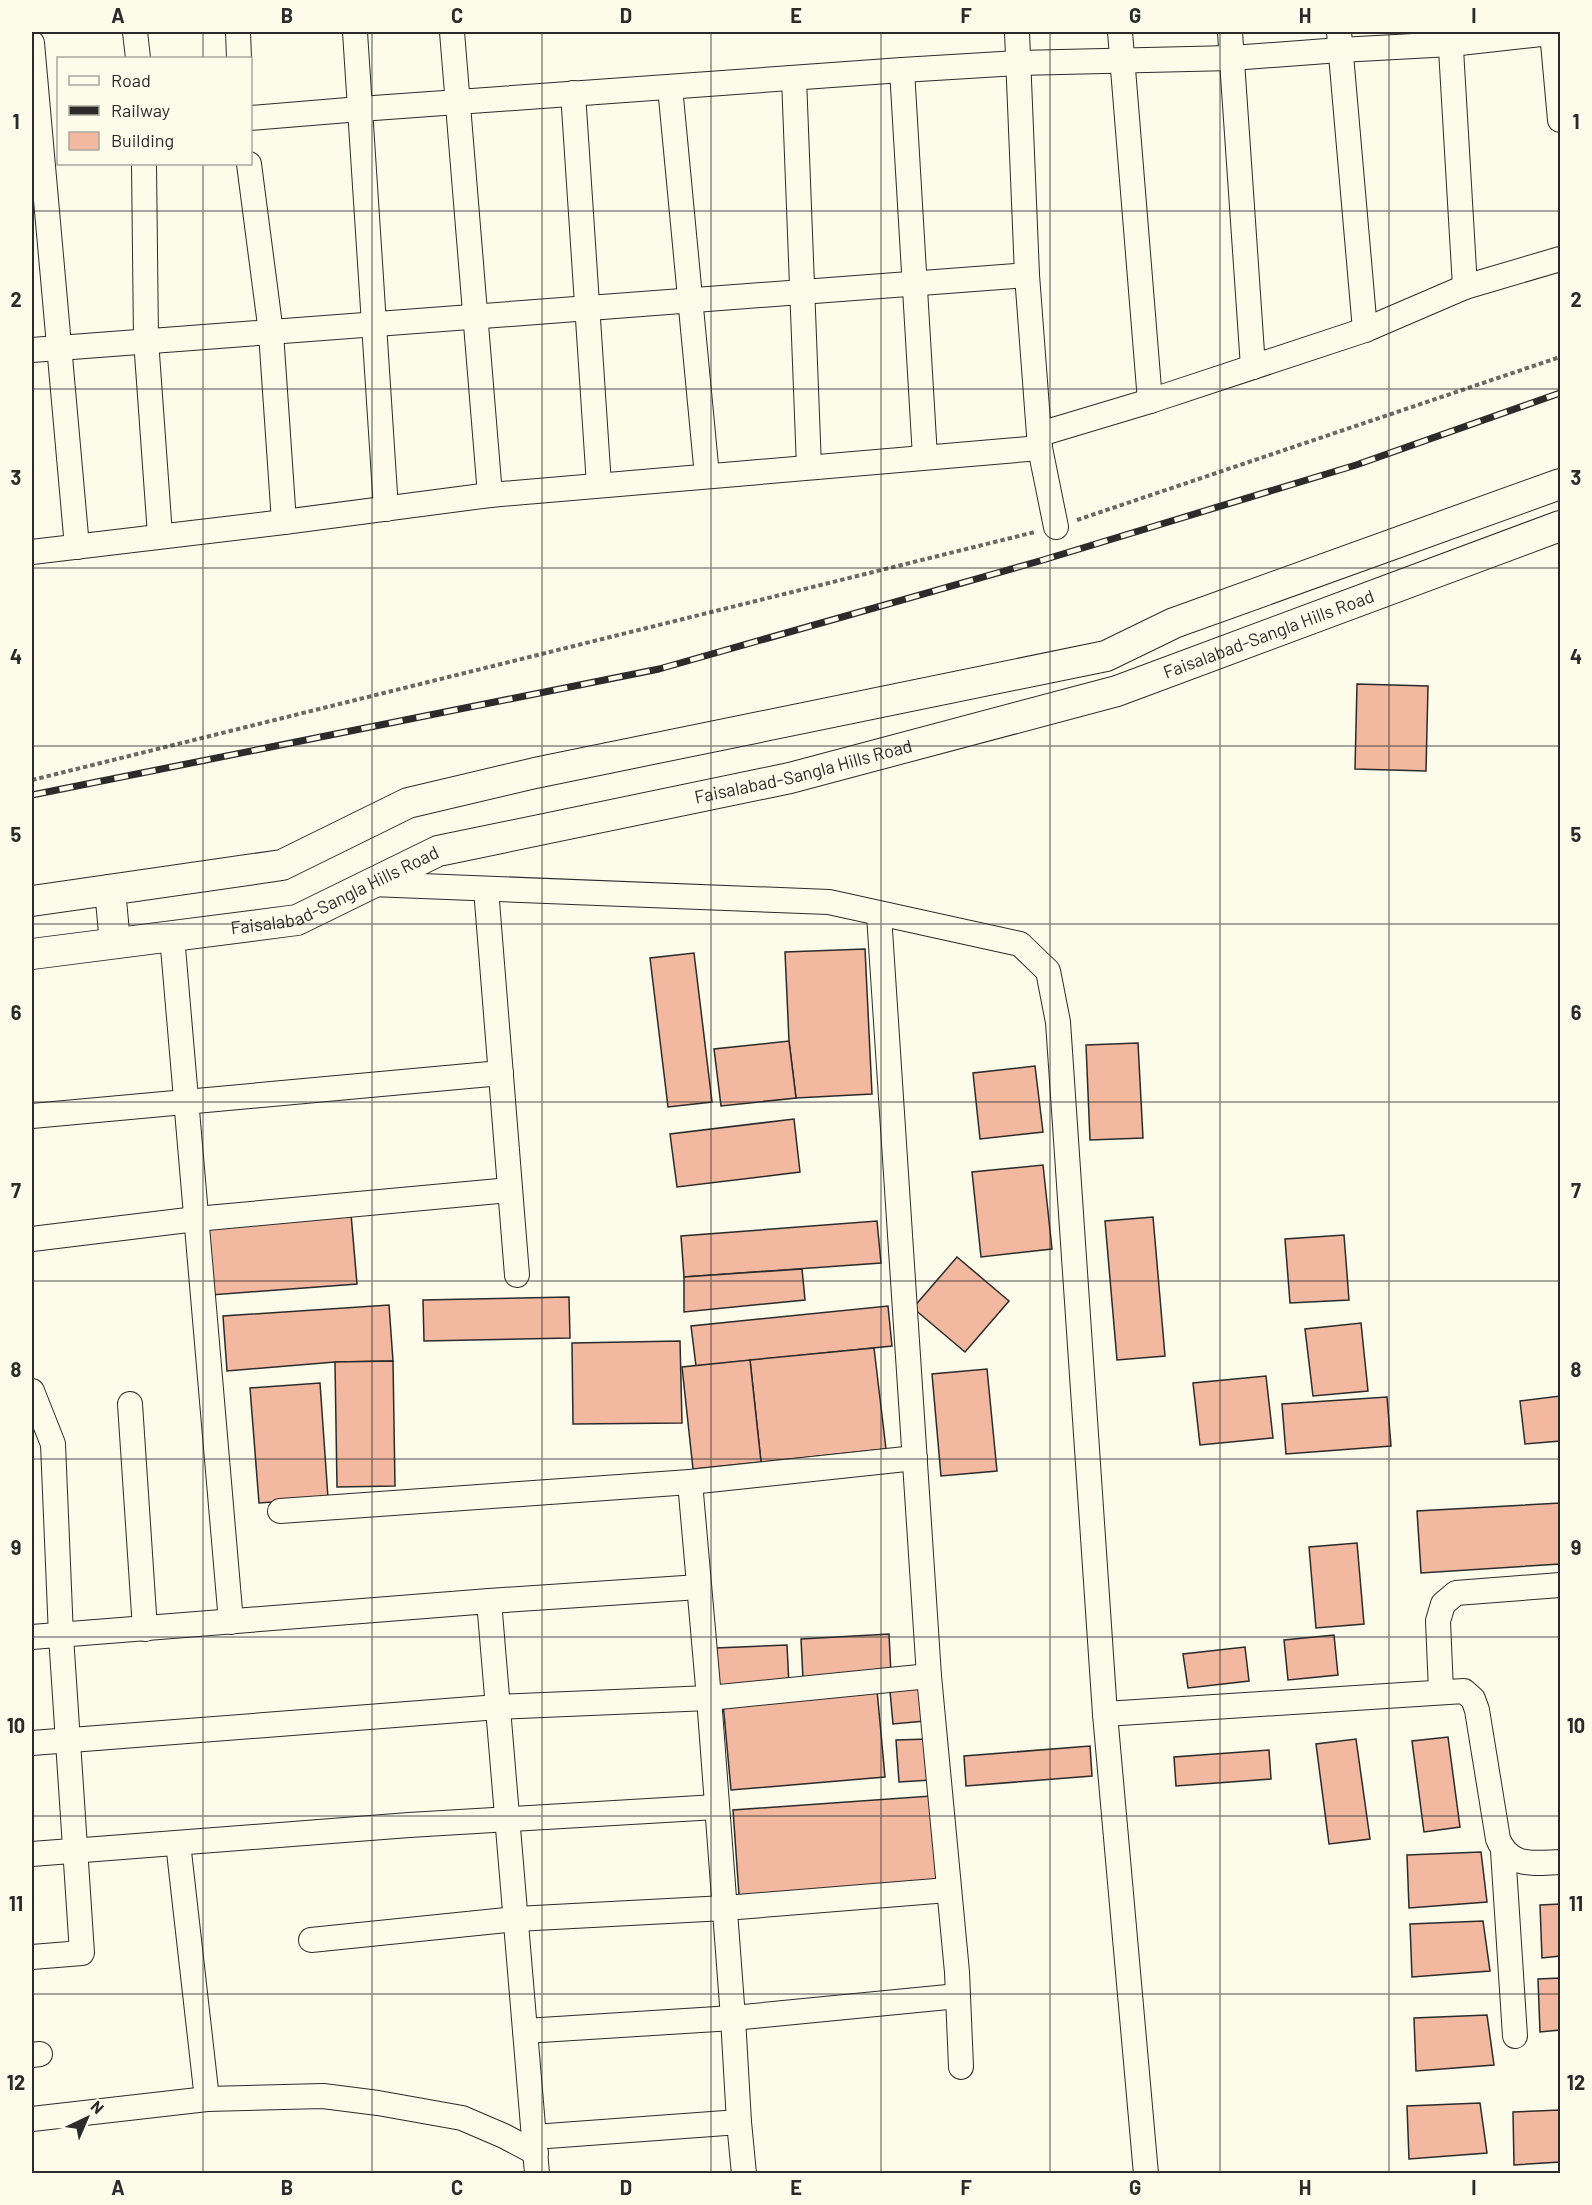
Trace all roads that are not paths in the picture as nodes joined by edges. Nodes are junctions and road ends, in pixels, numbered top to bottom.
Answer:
1 (135, 32) edge
2 (238, 32) edge
3 (355, 32) edge
4 (452, 32) edge
5 (1017, 32) edge
6 (1120, 32) edge
7 (1230, 32) edge
8 (1555, 32) edge
9 (1450, 38) edge
10 (1339, 40) edge
11 (32, 43) edge
12 (138, 57) edge
13 (239, 57) edge
14 (1232, 58) junction
15 (1121, 61) junction
16 (1018, 63) junction
17 (902, 70) junction
18 (794, 78) junction
19 (670, 87) junction
20 (573, 93) junction
21 (457, 102) junction
22 (360, 109) junction
23 (252, 118) edge
24 (1560, 120) edge
25 (43, 131) edge
26 (144, 165) edge
27 (249, 165) edge
28 (1560, 259) edge
29 (1027, 275) junction
30 (915, 284) junction
31 (1465, 287) junction
32 (803, 293) junction
33 (690, 302) junction
34 (587, 309) junction
35 (475, 318) junction
36 (374, 325) junction
37 (1365, 330) junction
38 (271, 333) junction
39 (146, 340) junction
40 (59, 348) junction
41 (32, 350) edge
42 (1253, 367) junction
43 (1150, 401) junction
44 (1040, 441) junction
45 (925, 458) junction
46 (809, 467) junction
47 (707, 476) junction
48 (1560, 484) edge
49 (599, 485) junction
50 (490, 495) junction
51 (386, 509) junction
52 (284, 522) junction
53 (1560, 526) edge
54 (1056, 527) road end
55 (160, 535) junction
56 (77, 547) junction
57 (32, 552) edge
58 (371, 884) junction
59 (486, 888) junction
60 (110, 890) junction
61 (32, 901) edge
62 (879, 915) junction
63 (172, 936) junction
64 (115, 943) junction
65 (32, 954) edge
66 (501, 1073) junction
67 (186, 1101) junction
68 (32, 1116) edge
69 (510, 1190) junction
70 (196, 1219) junction
71 (32, 1239) edge
72 (517, 1275) dead end
73 (32, 1392) edge
74 (130, 1404) dead end
75 (915, 1458) junction
76 (690, 1482) junction
77 (280, 1511) dead end
78 (1560, 1585) edge
79 (699, 1587) junction
80 (489, 1601) junction
81 (231, 1622) junction
82 (145, 1629) junction
83 (61, 1636) junction
84 (32, 1637) edge
85 (929, 1676) junction
86 (1441, 1691) junction
87 (709, 1698) junction
88 (498, 1707) junction
89 (1104, 1714) junction
90 (68, 1739) junction
91 (32, 1743) edge
92 (716, 1807) junction
93 (507, 1819) junction
94 (178, 1843) junction
95 (75, 1851) junction
96 (1503, 1851) junction
97 (32, 1854) edge
98 (1560, 1862) edge
99 (948, 1890) junction
100 (725, 1908) junction
101 (516, 1919) junction
102 (311, 1940) dead end
103 (32, 1957) edge
104 (958, 1996) junction
105 (734, 2018) junction
106 (525, 2031) junction
107 (1515, 2036) dead end
108 (961, 2067) dead end
109 (207, 2099) junction
110 (32, 2119) edge
111 (739, 2122) junction
112 (536, 2155) edge
113 (744, 2174) edge
114 (1146, 2174) edge

1 - 12 street
2 - 13 street
3 - 22 street
4 - 21 street
5 - 16 street
6 - 15 street
7 - 14 street
8 - 9 street
8 - 24 street
9 - 10 street
9 - 31 street
10 - 14 street
10 - 37 street
11 - 25 street
14 - 15 street
14 - 42 street
15 - 16 street
15 - 43 street
16 - 17 street
16 - 29 street
17 - 18 street
17 - 30 street
18 - 19 street
18 - 32 street
19 - 20 street
19 - 33 street
20 - 21 street
20 - 34 street
21 - 22 street
21 - 35 street
22 - 23 street
22 - 36 street
25 - 40 street
26 - 39 street
27 - 38 street
28 - 31 street
29 - 30 street
29 - 44 street
30 - 32 street
30 - 45 street
31 - 37 street
32 - 33 street
32 - 46 street
33 - 34 street
33 - 47 street
34 - 35 street
34 - 49 street
35 - 36 street
35 - 50 street
36 - 38 street
36 - 51 street
37 - 42 street
38 - 39 street
38 - 52 street
39 - 40 street
39 - 55 street
40 - 41 street
40 - 56 street
42 - 43 street
43 - 44 street
44 - 45 street
44 - 54 street
45 - 46 street
46 - 47 street
47 - 49 street
48 - 60 main road
49 - 50 street
50 - 51 street
51 - 52 street
52 - 55 street
53 - 58 main road, Faisalabad-Sangla Hills Road
55 - 56 street
56 - 57 street
58 - 59 street
58 - 63 main road, Faisalabad-Sangla Hills Road
59 - 62 street
59 - 66 street
60 - 61 main road
60 - 64 main road
62 - 75 street
62 - 89 street
63 - 64 main road, Faisalabad-Sangla Hills Road
63 - 67 street
64 - 65 main road, Faisalabad-Sangla Hills Road
66 - 67 street
66 - 69 street
67 - 68 street
67 - 70 street
69 - 70 street
69 - 72 street
70 - 71 street
70 - 81 street
73 - 83 street
74 - 82 street
75 - 76 street
75 - 85 street
76 - 77 street
76 - 79 street
78 - 86 street
79 - 80 street
79 - 87 street
80 - 81 street
80 - 88 street
81 - 82 street
82 - 83 street
83 - 84 street
83 - 90 street
85 - 87 street
85 - 99 street
86 - 89 street
86 - 96 street
87 - 88 street
87 - 92 street
88 - 90 street
88 - 93 street
89 - 114 street
90 - 91 street
90 - 95 street
92 - 93 street
92 - 100 street
93 - 94 street
93 - 101 street
94 - 95 street
94 - 109 street
95 - 97 street
95 - 103 street
96 - 98 street
96 - 107 street
99 - 100 street
99 - 104 street
100 - 101 street
100 - 105 street
101 - 102 street
101 - 106 street
104 - 105 street
104 - 108 street
105 - 106 street
105 - 111 street
106 - 112 street
109 - 110 street
109 - 112 street
111 - 112 street
111 - 113 street

